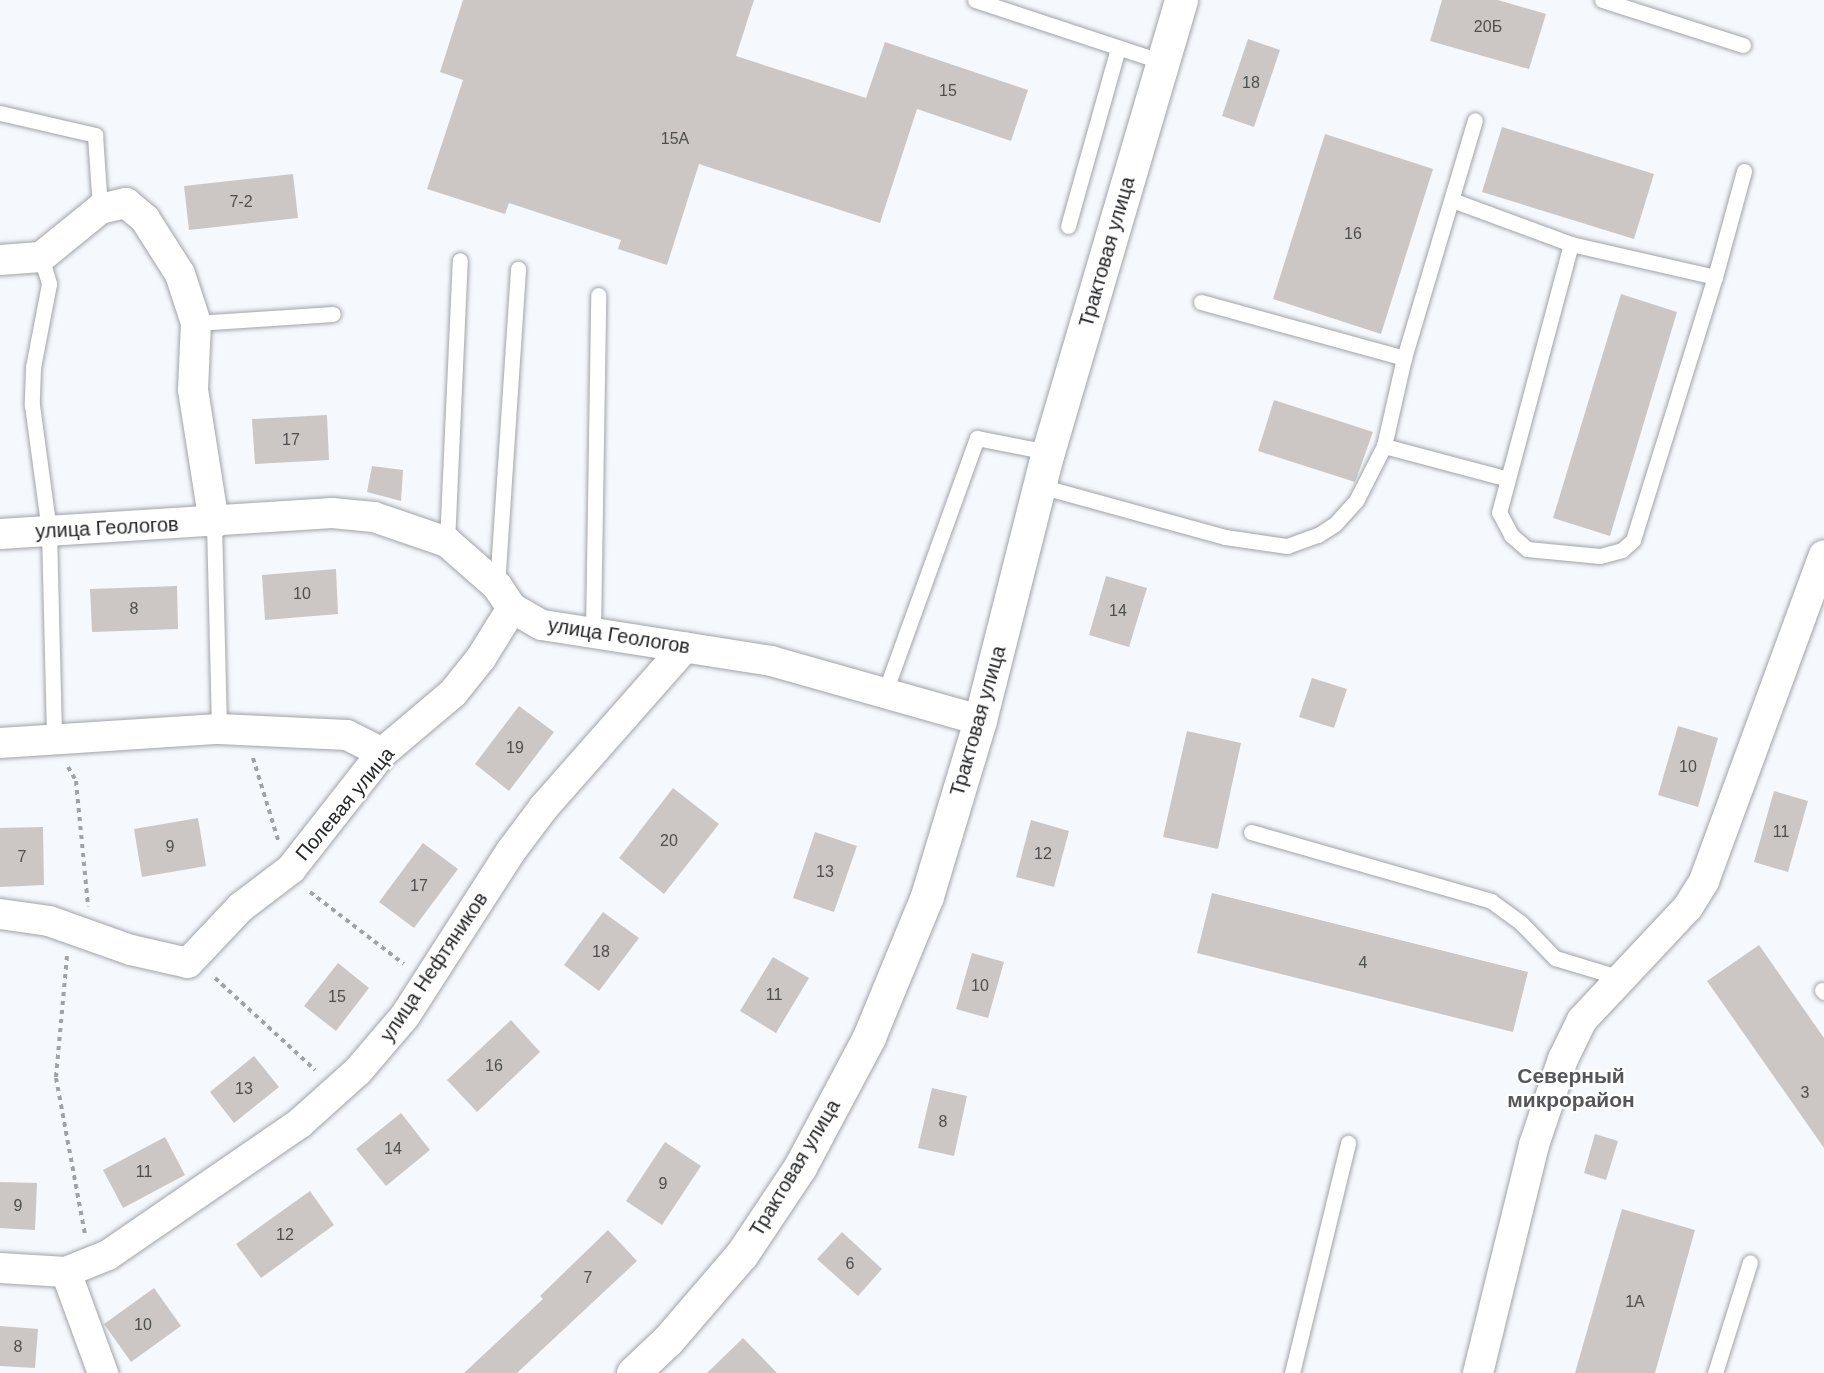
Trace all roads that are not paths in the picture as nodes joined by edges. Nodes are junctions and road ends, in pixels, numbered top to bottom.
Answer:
1 (975, 0) edge
2 (1181, 0) edge
3 (1602, 0) edge
4 (1743, 45) dead end
5 (1118, 48) junction
6 (1162, 62) junction
7 (0, 113) edge
8 (1474, 120) dead end
9 (1744, 171) dead end
10 (1452, 200) junction
11 (100, 209) junction
12 (1068, 226) dead end
13 (1571, 244) junction
14 (41, 257) junction
15 (0, 260) edge
16 (460, 260) dead end
17 (518, 269) dead end
18 (1714, 277) junction
19 (598, 295) dead end
20 (1201, 302) dead end
21 (333, 314) dead end
22 (196, 323) junction
23 (1404, 358) junction
24 (1384, 446) junction
25 (1048, 452) junction
26 (1508, 479) junction
27 (1040, 486) junction
28 (214, 523) junction
29 (49, 531) junction
30 (0, 534) edge
31 (447, 542) junction
32 (1824, 555) edge
33 (504, 597) junction
34 (593, 631) junction
35 (685, 646) junction
36 (885, 692) junction
37 (980, 720) junction
38 (219, 729) junction
39 (54, 740) junction
40 (0, 743) edge
41 (382, 753) junction
42 (1251, 832) dead end
43 (0, 914) edge
44 (1624, 979) junction
45 (1348, 1143) dead end
46 (1750, 1262) dead end
47 (0, 1268) edge
48 (75, 1269) junction
49 (103, 1373) edge
50 (633, 1373) edge
51 (1292, 1373) edge
52 (1478, 1373) edge
53 (1715, 1373) edge

1 - 5 lane
2 - 6 street, Трактовая улица
3 - 4 lane
5 - 6 lane
5 - 12 lane
6 - 25 street, Трактовая улица
7 - 11 lane
8 - 10 lane
9 - 18 lane
10 - 13 lane
10 - 23 lane
11 - 14 street
11 - 22 street
13 - 18 lane
13 - 26 lane
14 - 15 street
14 - 29 lane
16 - 31 lane
17 - 33 lane
18 - 26 lane
19 - 34 lane
20 - 23 lane
21 - 22 lane
22 - 28 street
23 - 24 lane
24 - 26 lane
24 - 27 lane
25 - 27 street, Трактовая улица
25 - 36 lane
27 - 37 street, Трактовая улица
28 - 29 street, улица Геологов
28 - 31 street, улица Геологов
28 - 38 lane
29 - 30 street, улица Геологов
29 - 39 lane
31 - 33 street, улица Геологов
32 - 44 street
33 - 34 street, улица Геологов
33 - 41 street, Полевая улица
34 - 35 street, улица Геологов
35 - 36 street, улица Геологов
35 - 48 street, улица Нефтяников
36 - 37 street, улица Геологов
37 - 50 street, Трактовая улица
38 - 39 street
38 - 41 street
39 - 40 street
41 - 43 street, Полевая улица
42 - 44 lane
44 - 52 street
45 - 51 lane
46 - 53 lane
47 - 48 street
48 - 49 street

